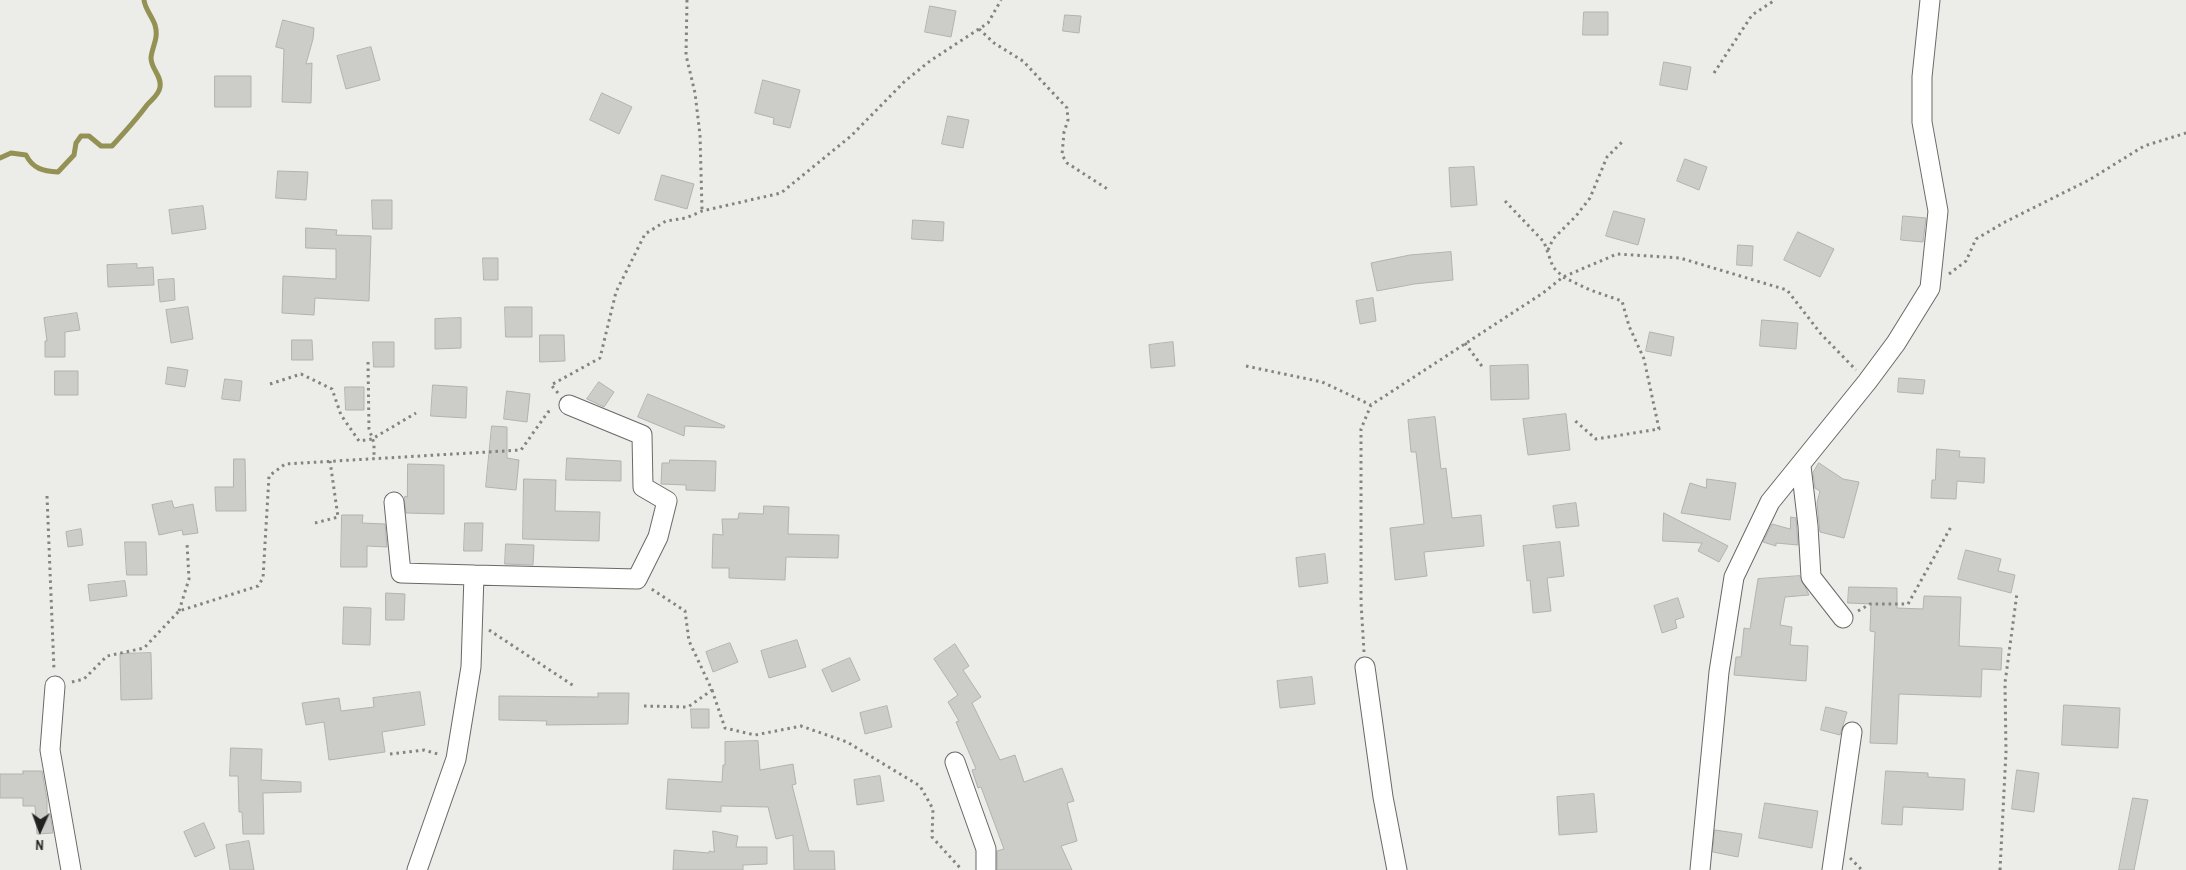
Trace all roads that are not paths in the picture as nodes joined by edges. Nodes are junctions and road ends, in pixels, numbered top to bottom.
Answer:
1 (1930, 0) edge
2 (569, 405) road end
3 (1801, 466) junction
4 (394, 502) dead end
5 (474, 575) junction
6 (1843, 618) road end
7 (1365, 667) road end
8 (55, 686) road end
9 (1852, 732) dead end
10 (955, 762) dead end
11 (71, 870) edge
12 (417, 870) edge
13 (986, 870) edge
14 (1397, 870) edge
15 (1700, 870) edge
16 (1832, 870) edge

1 - 3 street
2 - 5 street
3 - 6 street
3 - 15 street
4 - 5 street
5 - 12 street
7 - 14 street
8 - 11 street
9 - 16 street
10 - 13 street

